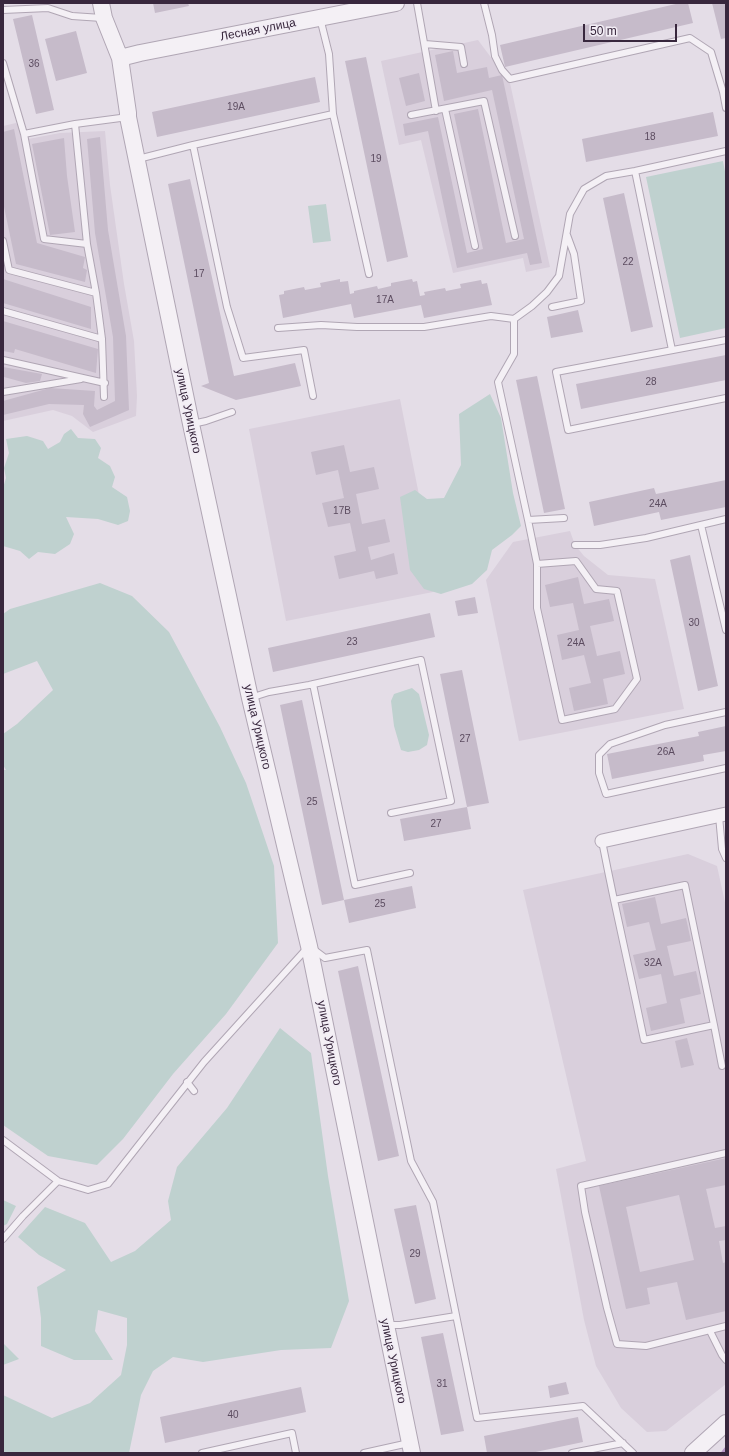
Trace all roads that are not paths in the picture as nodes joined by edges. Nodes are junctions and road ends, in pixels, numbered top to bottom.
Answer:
1 (396, 3) edge
2 (417, 3) edge
3 (484, 3) edge
4 (3, 10) edge
5 (103, 11) edge
6 (320, 18) junction
7 (425, 44) junction
8 (120, 58) junction
9 (3, 63) edge
10 (464, 64) dead end
11 (725, 92) edge
12 (726, 108) edge
13 (445, 109) junction
14 (436, 111) junction
15 (334, 114) junction
16 (412, 115) dead end
17 (128, 117) junction
18 (75, 124) junction
19 (24, 134) junction
20 (193, 145) junction
21 (726, 151) edge
22 (137, 159) junction
23 (635, 171) junction
24 (567, 234) junction
25 (515, 236) dead end
26 (3, 241) edge
27 (87, 244) junction
28 (475, 246) dead end
29 (369, 274) dead end
30 (96, 293) junction
31 (552, 307) dead end
32 (3, 311) edge
33 (514, 319) junction
34 (278, 328) dead end
35 (102, 339) junction
36 (726, 340) edge
37 (672, 350) junction
38 (3, 360) edge
39 (84, 378) junction
40 (105, 383) junction
41 (3, 392) edge
42 (313, 396) dead end
43 (104, 397) dead end
44 (726, 398) edge
45 (232, 412) dead end
46 (191, 424) junction
47 (564, 518) dead end
48 (528, 520) junction
49 (726, 520) edge
50 (701, 525) junction
51 (575, 544) dead end
52 (537, 564) junction
53 (726, 630) edge
54 (313, 684) junction
55 (250, 698) junction
56 (726, 712) edge
57 (726, 768) edge
58 (391, 813) dead end
59 (723, 815) edge
60 (602, 841) joint
61 (726, 858) edge
62 (410, 873) dead end
63 (614, 900) junction
64 (309, 946) junction
65 (714, 1025) junction
66 (722, 1066) dead end
67 (188, 1082) junction
68 (194, 1090) dead end
69 (3, 1140) edge
70 (726, 1153) edge
71 (58, 1181) junction
72 (3, 1239) edge
73 (456, 1316) junction
74 (386, 1325) junction
75 (726, 1326) edge
76 (710, 1331) junction
77 (726, 1360) edge
78 (726, 1423) edge
79 (623, 1443) junction
80 (411, 1448) edge
81 (202, 1453) edge
82 (296, 1453) edge
83 (364, 1453) edge
84 (572, 1453) edge
85 (633, 1453) edge
86 (693, 1453) edge

1 - 6 street, Лесная улица
2 - 7 lane
3 - 11 lane
4 - 5 lane
5 - 8 street, улица Урицкого
6 - 8 street, Лесная улица
6 - 15 lane
7 - 10 lane
7 - 14 lane
8 - 17 street, улица Урицкого
9 - 19 lane
11 - 12 lane
13 - 14 lane
13 - 25 lane
13 - 28 lane
14 - 16 lane
15 - 20 lane
15 - 29 lane
17 - 18 lane
17 - 22 street, улица Урицкого
18 - 19 lane
18 - 27 lane
19 - 27 lane
20 - 22 lane
20 - 42 lane
21 - 23 lane
22 - 46 street, улица Урицкого
23 - 24 lane
23 - 37 lane
24 - 31 lane
24 - 33 lane
26 - 30 lane
27 - 30 lane
30 - 35 lane
32 - 35 lane
33 - 34 lane
33 - 48 lane
35 - 40 lane
36 - 37 lane
37 - 44 lane
38 - 39 lane
39 - 40 lane
39 - 41 lane
40 - 43 lane
45 - 46 lane
46 - 55 street, улица Урицкого
47 - 48 lane
48 - 52 lane
49 - 50 lane
50 - 51 lane
50 - 53 lane
52 - 52 lane
54 - 55 lane
54 - 58 lane
54 - 62 lane
55 - 64 street, улица Урицкого
56 - 57 lane
59 - 60 street
59 - 61 lane
60 - 63 lane
63 - 65 lane
63 - 65 lane
64 - 67 lane
64 - 73 lane
64 - 74 street, улица Урицкого
65 - 66 lane
67 - 68 lane
67 - 71 lane
69 - 71 lane
70 - 76 lane
71 - 72 lane
73 - 74 lane
73 - 79 lane
74 - 80 street, улица Урицкого
75 - 76 lane
76 - 77 lane
78 - 86 street
79 - 84 lane
79 - 85 lane
80 - 83 lane
81 - 82 lane

